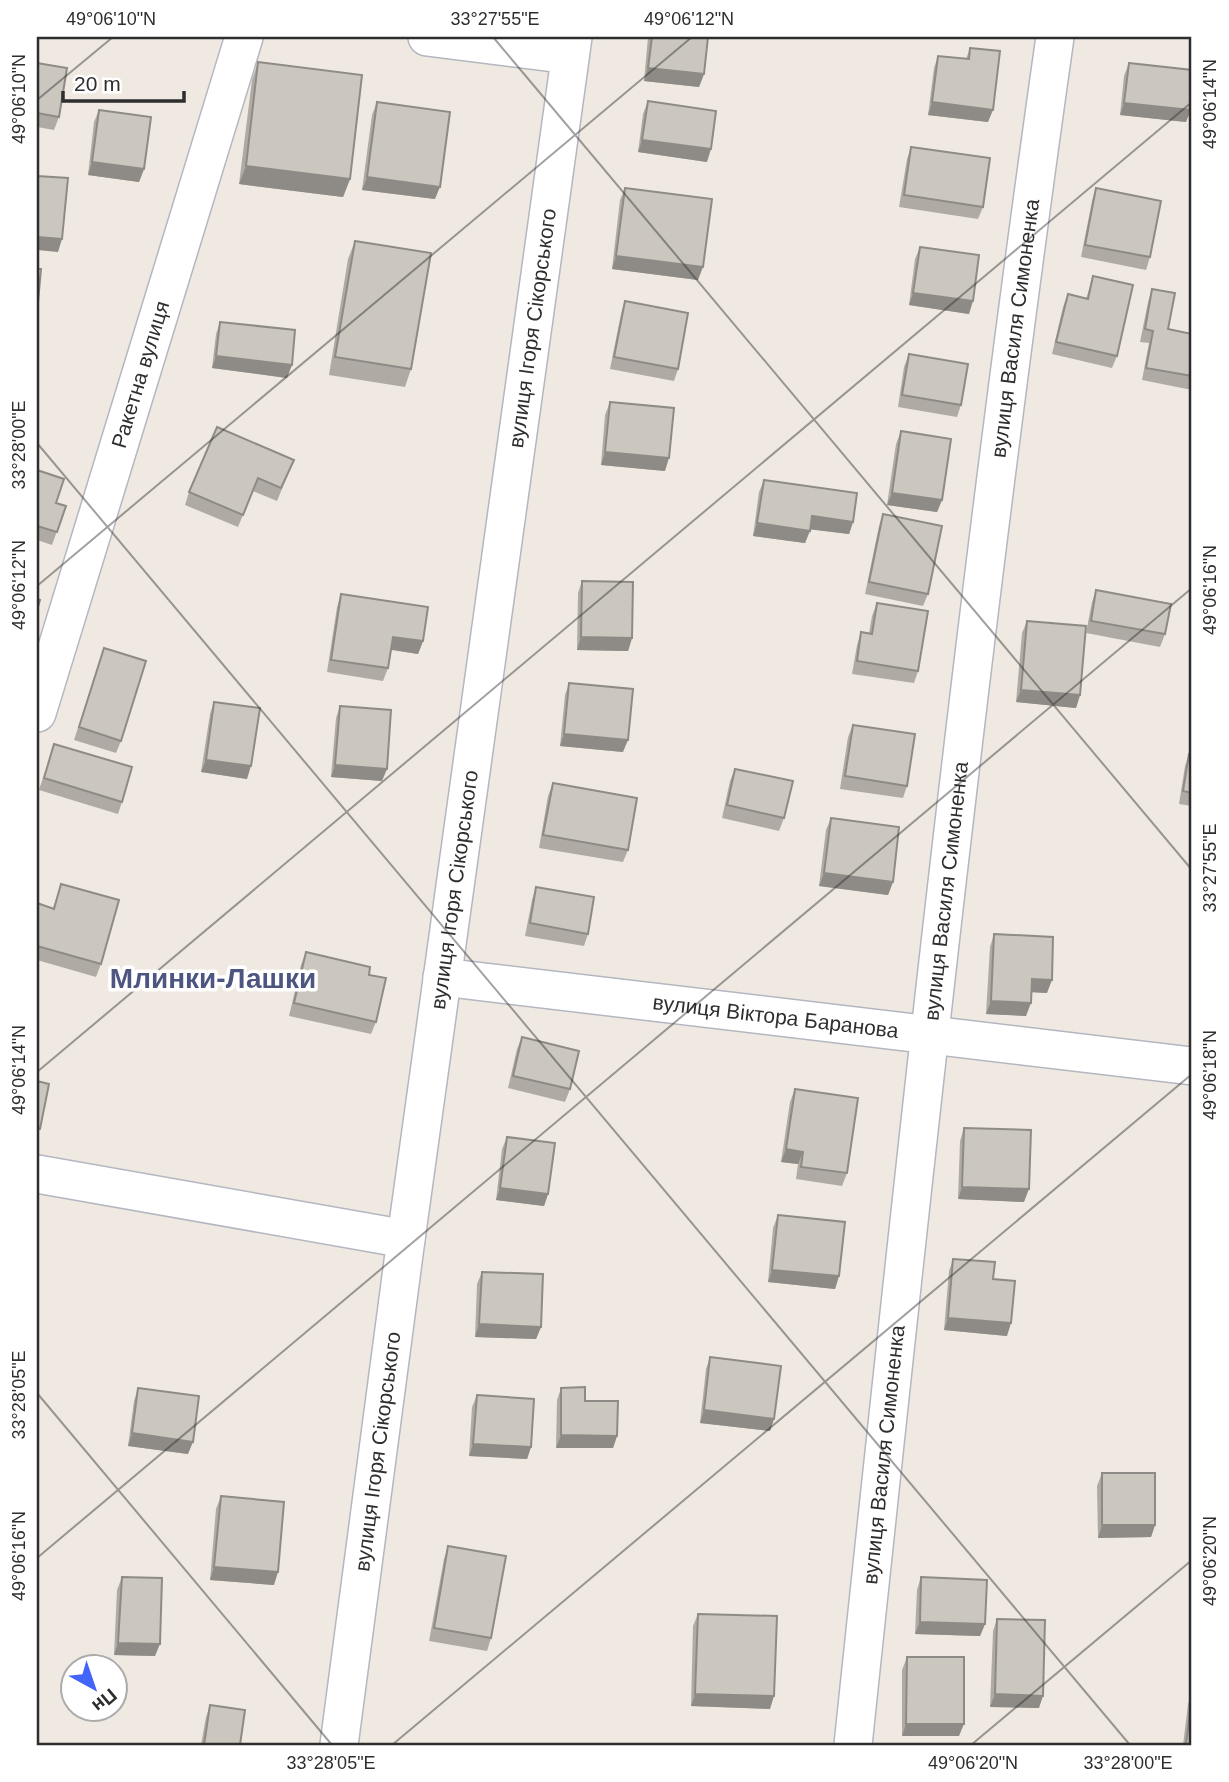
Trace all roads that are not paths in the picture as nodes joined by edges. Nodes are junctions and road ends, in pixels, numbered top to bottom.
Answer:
1 (244, 37) edge
2 (427, 37) edge
3 (1055, 37) edge
4 (571, 46) edge
5 (37, 713) edge
6 (442, 977) junction
7 (928, 1035) junction
8 (1192, 1066) edge
9 (37, 1174) edge
10 (406, 1239) junction
11 (339, 1745) edge
12 (853, 1745) edge

1 - 5 street, Ракетна вулиця
2 - 4 street
3 - 7 street, вулиця Василя Симоненка
4 - 6 street, вулиця Ігоря Сікорського
6 - 7 street, вулиця Віктора Баранова
6 - 10 street, вулиця Ігоря Сікорського
7 - 8 street, вулиця Віктора Баранова
7 - 12 street, вулиця Василя Симоненка
9 - 10 street
10 - 11 street, вулиця Ігоря Сікорського

